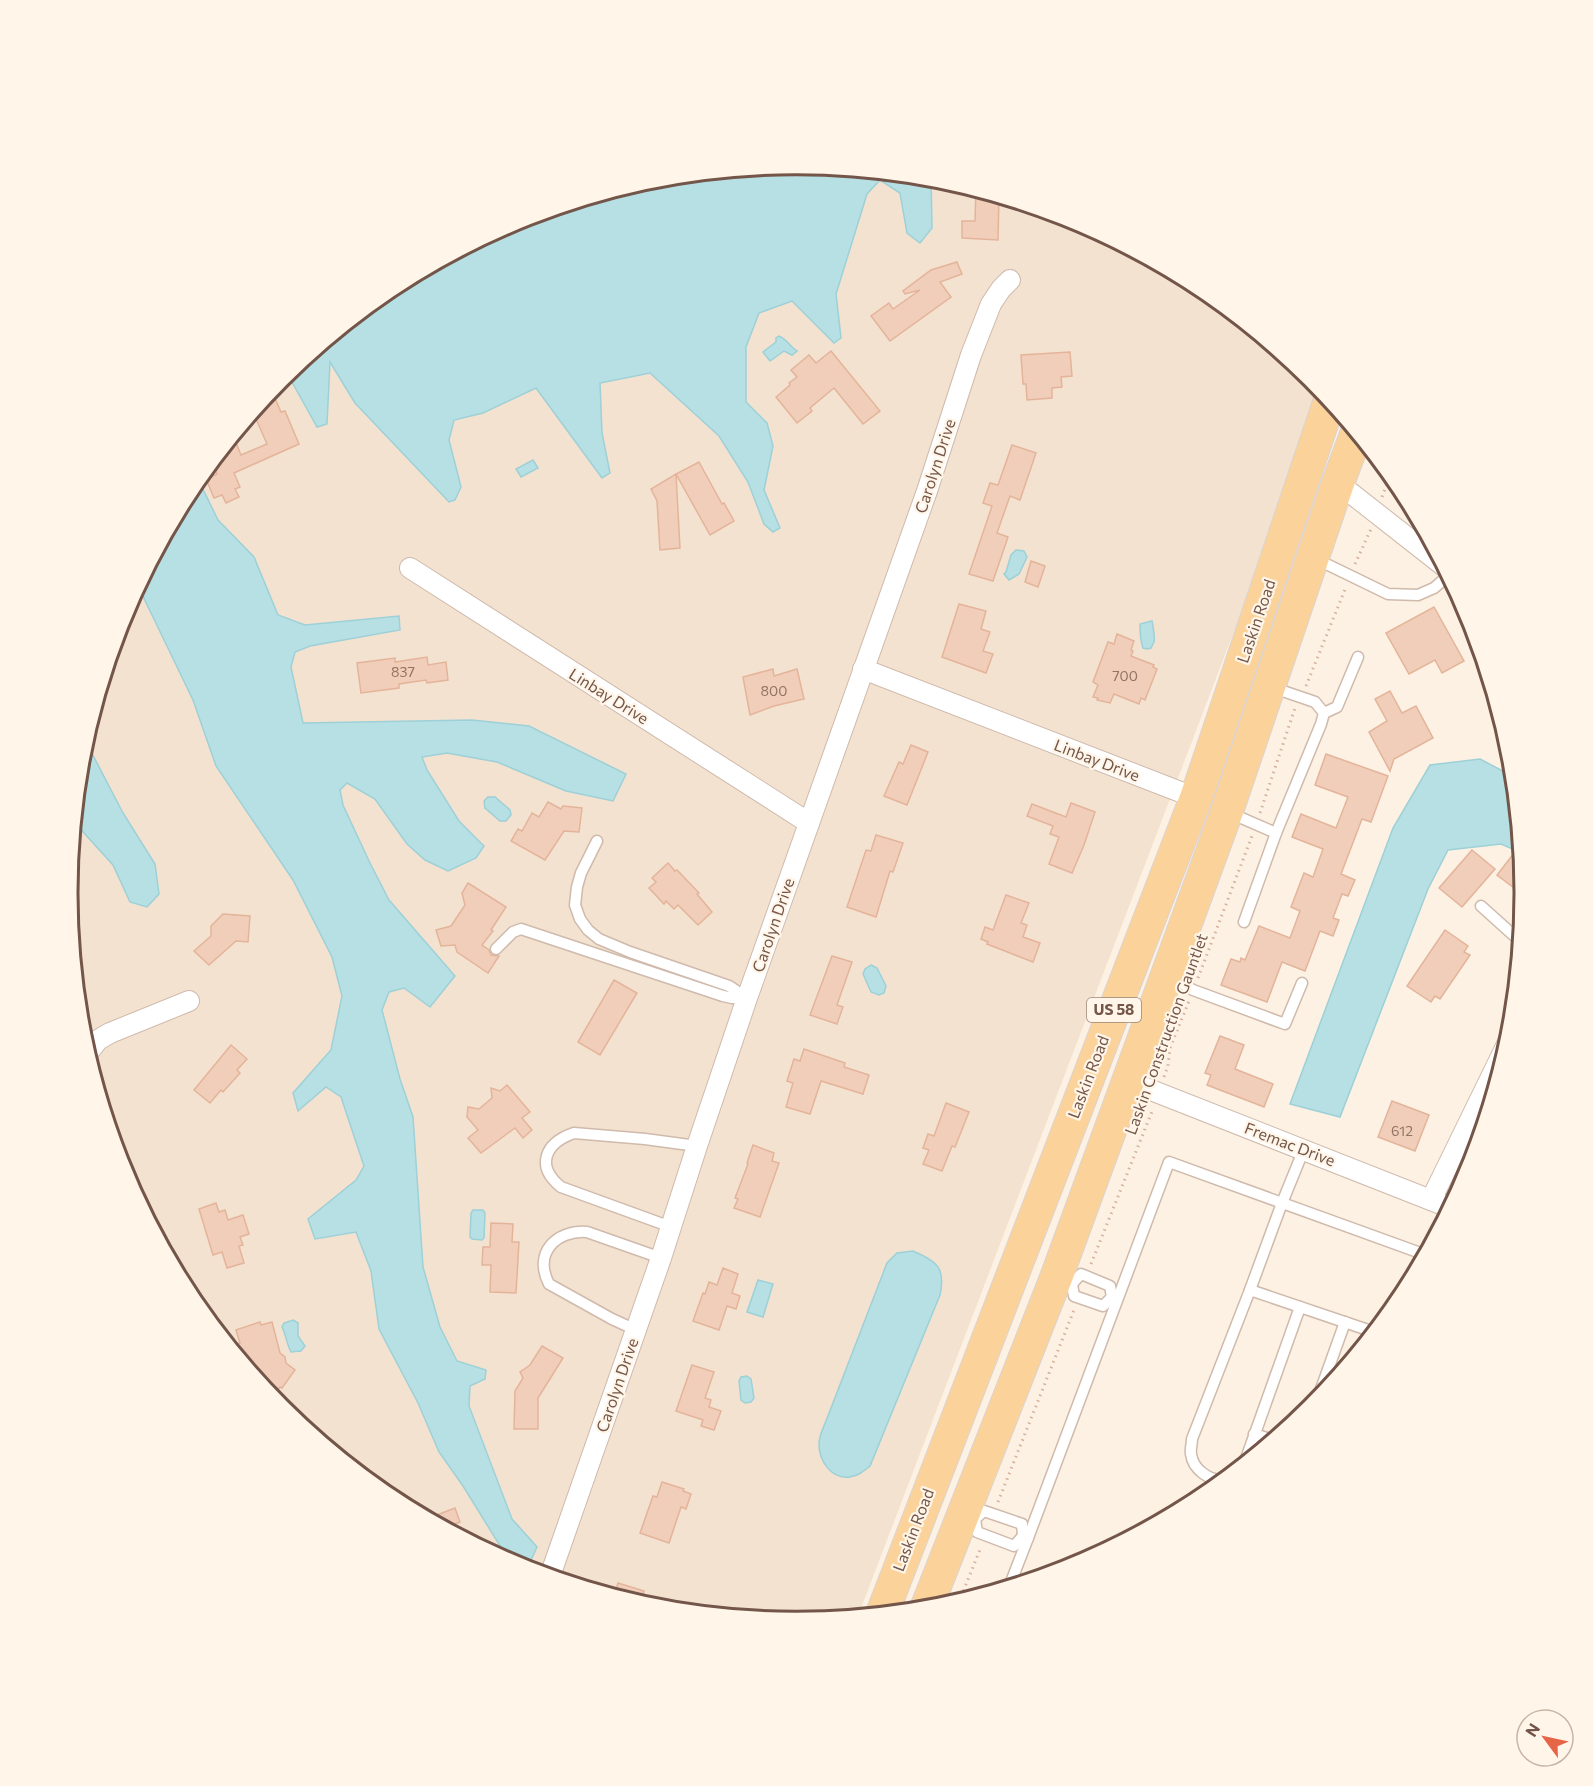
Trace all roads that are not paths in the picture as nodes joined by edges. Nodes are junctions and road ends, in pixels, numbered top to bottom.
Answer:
1 (1010, 280) dead end
2 (1327, 409) edge
3 (1354, 440) edge
4 (1338, 483) junction
5 (1431, 556) edge
6 (1313, 557) junction
7 (410, 568) dead end
8 (1443, 580) edge
9 (1358, 657) dead end
10 (863, 669) junction
11 (1269, 687) junction
12 (1324, 713) junction
13 (1211, 805) junction
14 (809, 823) junction
15 (1276, 833) junction
16 (597, 841) dead end
17 (1481, 906) dead end
18 (1244, 922) dead end
19 (1513, 935) edge
20 (496, 949) dead end
21 (1180, 982) junction
22 (1302, 983) dead end
23 (747, 998) junction
24 (189, 1001) dead end
25 (94, 1044) edge
26 (1128, 1081) junction
27 (1485, 1099) edge
28 (697, 1146) junction
29 (1304, 1149) junction
30 (1431, 1200) junction
31 (1282, 1203) junction
32 (1444, 1205) edge
33 (671, 1227) junction
34 (1419, 1252) edge
35 (661, 1258) junction
36 (1016, 1264) junction
37 (1069, 1286) junction
38 (1250, 1290) junction
39 (1115, 1298) junction
40 (1300, 1307) junction
41 (1345, 1322) junction
42 (636, 1330) junction
43 (1367, 1330) edge
44 (1324, 1381) edge
45 (1254, 1434) junction
46 (1265, 1437) edge
47 (1249, 1451) edge
48 (1213, 1478) edge
49 (979, 1521) junction
50 (1026, 1537) junction
51 (553, 1568) edge
52 (1013, 1577) edge
53 (932, 1599) edge
54 (885, 1606) edge

1 - 10 street, Carolyn Drive
2 - 13 main road, Laskin Road / US 58
3 - 4 main road, Laskin Road / US 58
4 - 5 street
4 - 6 main road, Laskin Road / US 58
6 - 8 lane
6 - 11 main road, Laskin Road / US 58
7 - 14 street, Linbay Drive
9 - 12 lane
10 - 13 street, Linbay Drive
10 - 14 street, Carolyn Drive
11 - 12 lane
11 - 13 main road, Laskin Road / US 58
12 - 15 lane
13 - 15 lane
13 - 21 main road, Laskin Road / US 58
13 - 36 main road, Laskin Road / US 58
14 - 23 street, Carolyn Drive
15 - 18 lane
16 - 23 lane
17 - 19 lane
20 - 23 lane
21 - 22 lane
21 - 26 main road, Laskin Road / US 58
23 - 28 street, Carolyn Drive
24 - 25 street
26 - 29 street, Fremac Drive
26 - 37 main road, Laskin Road / US 58
27 - 30 street
28 - 33 street, Carolyn Drive
28 - 33 lane
29 - 30 street, Fremac Drive
29 - 31 lane
30 - 32 street, Fremac Drive
31 - 34 lane
31 - 38 lane
31 - 39 lane
33 - 35 street, Carolyn Drive
35 - 42 street, Carolyn Drive
35 - 42 lane
36 - 37 main road
36 - 54 main road, Laskin Road / US 58
37 - 39 lane
37 - 39 lane
37 - 49 main road, Laskin Road / US 58
38 - 40 lane
38 - 48 lane
39 - 50 lane
40 - 41 lane
40 - 45 lane
41 - 43 lane
41 - 44 lane
42 - 51 street, Carolyn Drive
45 - 46 lane
45 - 47 lane
49 - 50 lane
49 - 50 lane
49 - 53 main road, Laskin Road / US 58
50 - 52 lane

